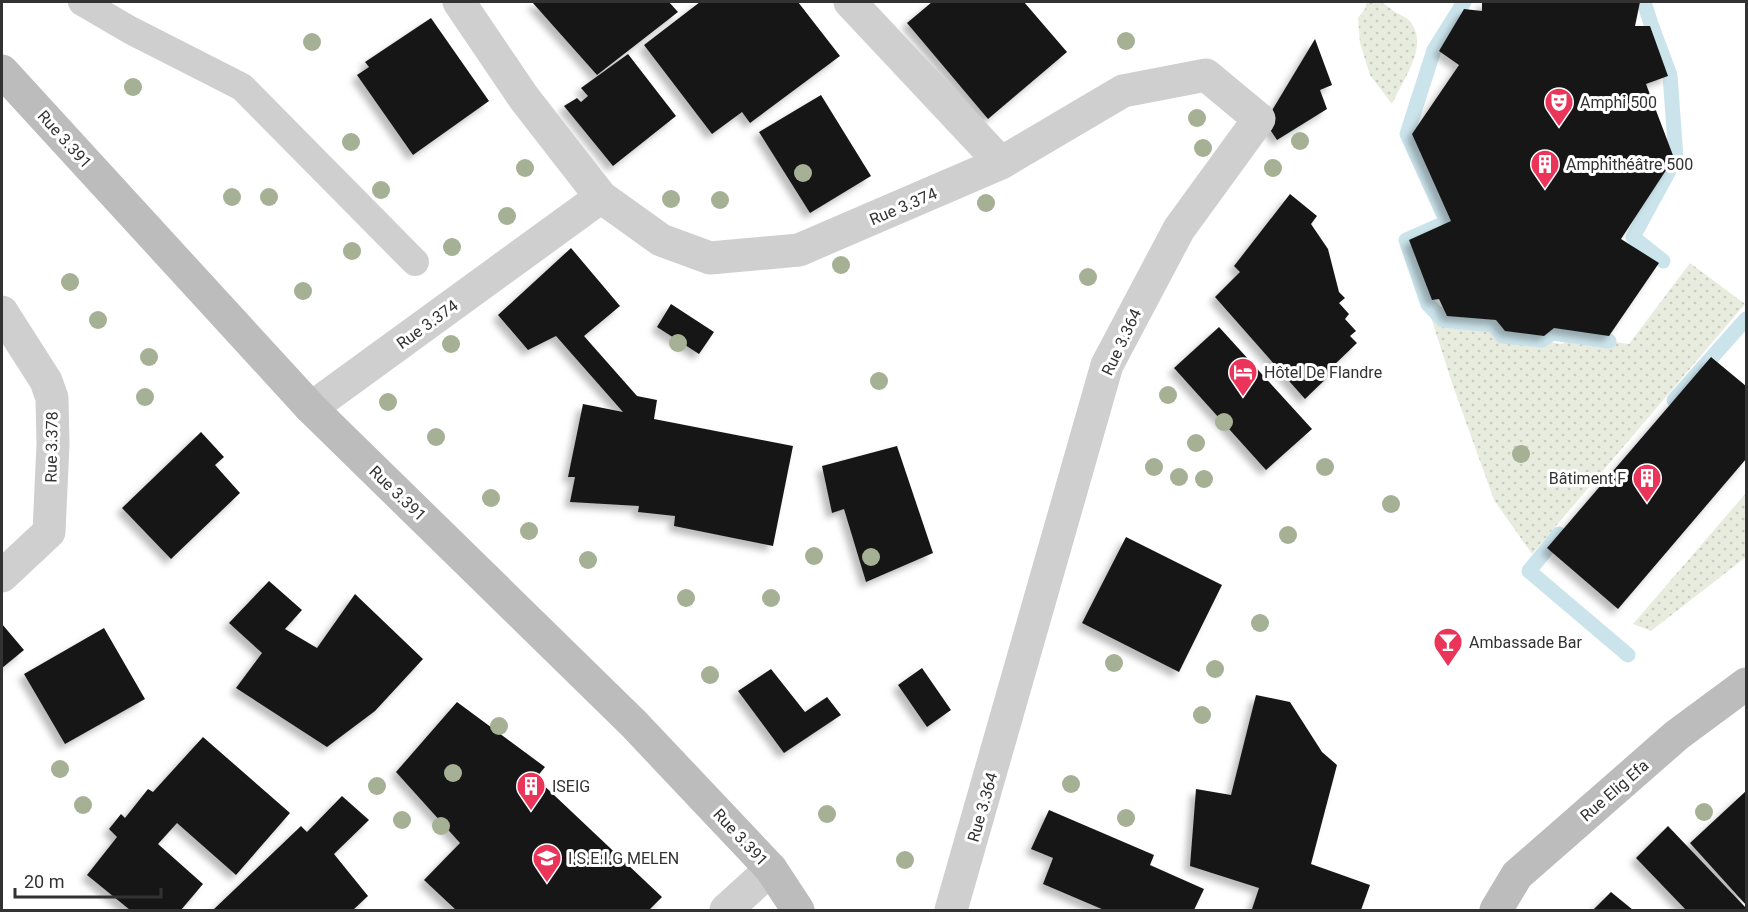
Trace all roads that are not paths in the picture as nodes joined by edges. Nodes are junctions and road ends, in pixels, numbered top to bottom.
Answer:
1 (82, 2) edge
2 (459, 2) edge
3 (850, 2) edge
4 (2, 71) edge
5 (1001, 163) junction
6 (601, 197) junction
7 (414, 262) dead end
8 (2, 312) edge
9 (311, 408) junction
10 (2, 576) edge
11 (1746, 684) edge
12 (771, 869) junction
13 (726, 910) edge
14 (798, 910) edge
15 (951, 910) edge
16 (1496, 910) edge

1 - 7 lane
2 - 6 street, Rue 3.374
3 - 5 street
4 - 9 main road, Rue 3.391
5 - 6 street, Rue 3.374
5 - 15 street, Rue 3.364
6 - 9 street, Rue 3.374
8 - 10 street, Rue 3.378
9 - 12 main road, Rue 3.391
11 - 16 main road, Rue Elig Efa
12 - 13 street
12 - 14 main road, Rue 3.391

